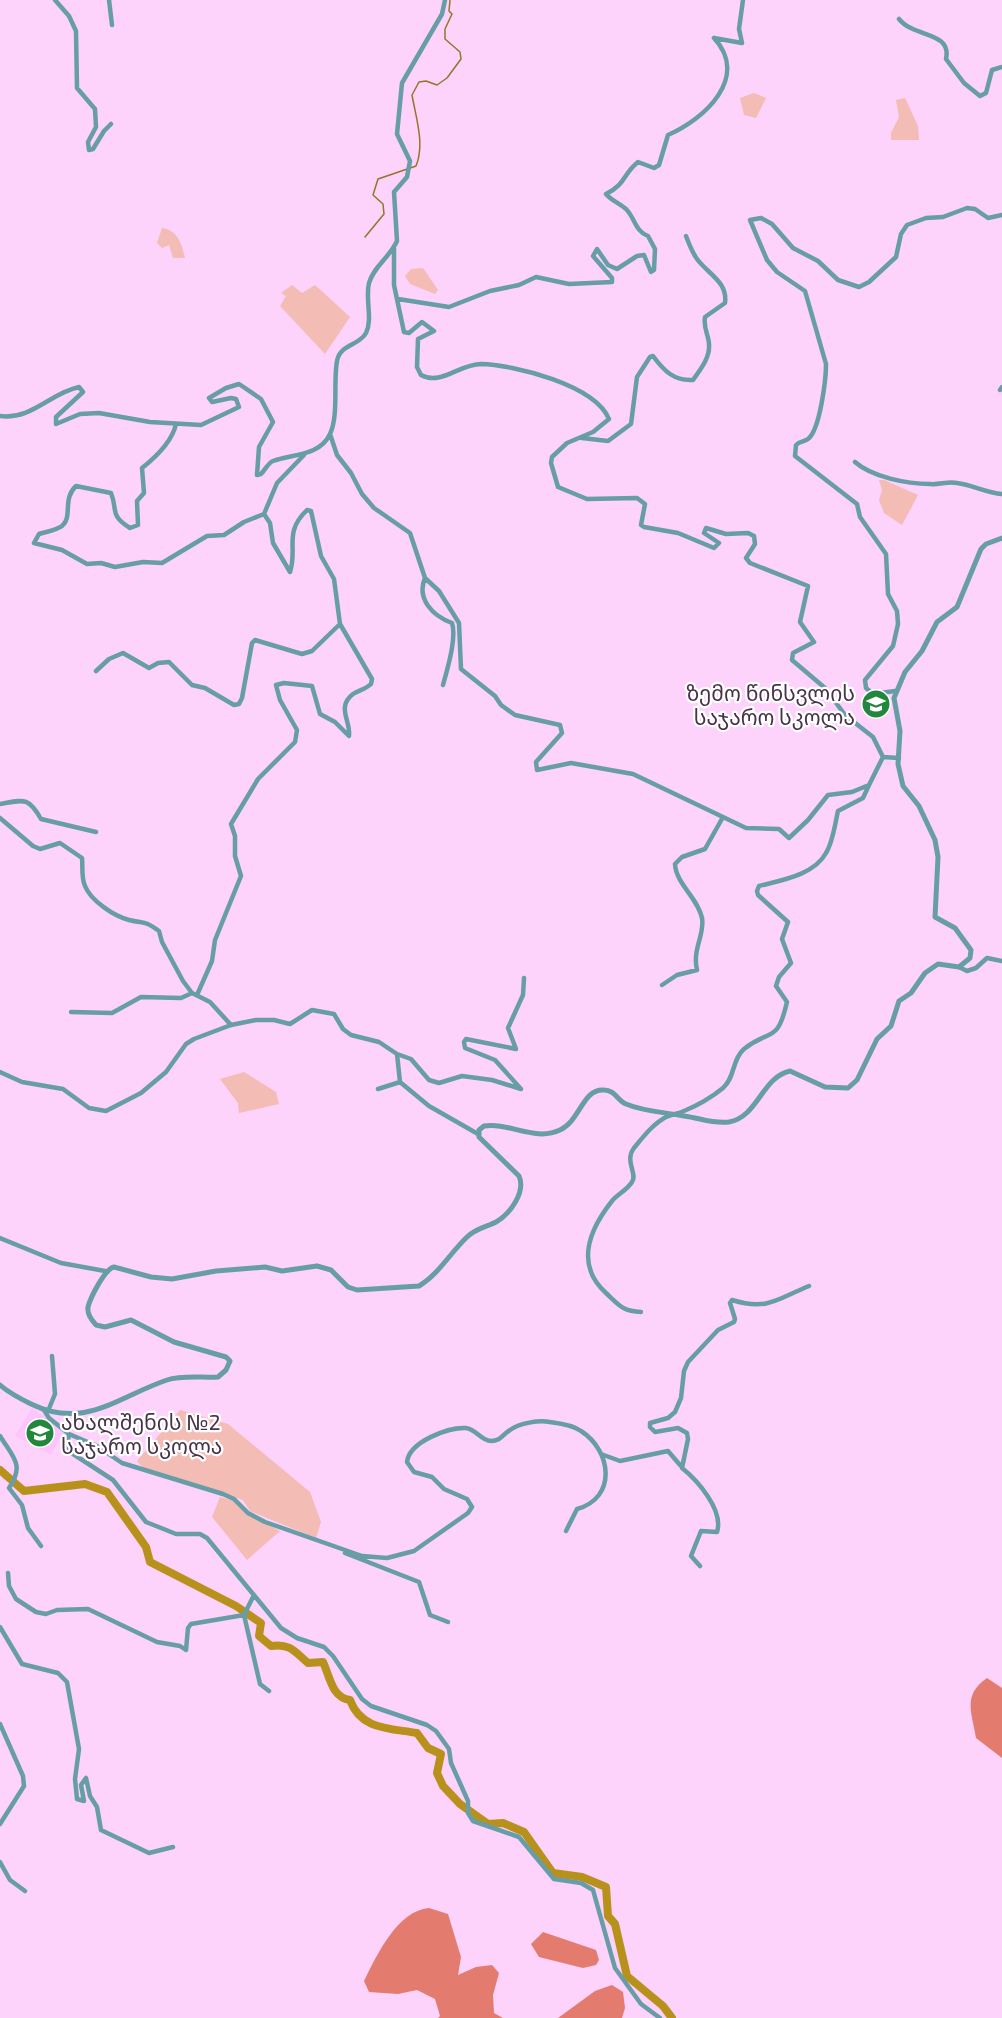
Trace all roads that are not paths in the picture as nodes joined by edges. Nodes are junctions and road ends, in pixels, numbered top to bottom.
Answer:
1 (55, 0) edge
2 (109, 0) edge
3 (445, 0) edge
4 (743, 0) edge
5 (899, 19) dead end
6 (112, 25) dead end
7 (1002, 67) edge
8 (111, 124) dead end
9 (1002, 215) edge
10 (686, 237) dead end
11 (394, 248) junction
12 (398, 299) junction
13 (0, 416) edge
14 (176, 424) junction
15 (330, 434) junction
16 (579, 437) junction
17 (304, 455) junction
18 (855, 462) dead end
19 (1002, 494) edge
20 (264, 514) junction
21 (1002, 538) edge
22 (425, 578) junction
23 (340, 624) junction
24 (96, 671) dead end
25 (443, 686) dead end
26 (895, 691) junction
27 (883, 757) junction
28 (900, 758) junction
29 (869, 785) junction
30 (0, 804) edge
31 (723, 817) junction
32 (0, 818) edge
33 (96, 832) dead end
34 (1002, 961) edge
35 (959, 966) junction
36 (524, 978) dead end
37 (662, 985) dead end
38 (194, 994) junction
39 (71, 1012) dead end
40 (231, 1025) junction
41 (397, 1054) junction
42 (0, 1072) edge
43 (400, 1082) junction
44 (378, 1089) dead end
45 (668, 1115) junction
46 (478, 1134) junction
47 (0, 1239) edge
48 (105, 1271) junction
49 (809, 1286) dead end
50 (641, 1312) dead end
51 (52, 1356) dead end
52 (0, 1385) edge
53 (46, 1411) junction
54 (69, 1434) junction
55 (0, 1436) edge
56 (601, 1454) junction
57 (682, 1468) junction
58 (566, 1531) dead end
59 (40, 1546) dead end
60 (340, 1550) junction
61 (700, 1566) dead end
62 (8, 1573) dead end
63 (254, 1596) junction
64 (246, 1612) junction
65 (448, 1622) dead end
66 (0, 1627) edge
67 (269, 1691) dead end
68 (0, 1724) edge
69 (0, 1824) edge
70 (173, 1847) dead end
71 (0, 1862) edge
72 (25, 1891) dead end
73 (660, 2018) edge

1 - 8 street
2 - 6 street
3 - 11 street
4 - 12 street
5 - 7 street
9 - 26 street
10 - 16 street
11 - 12 street
11 - 15 street
12 - 16 street
13 - 14 street
14 - 17 street
14 - 20 street
15 - 17 street
15 - 22 street
16 - 27 street
17 - 20 street
18 - 19 street
20 - 23 street
21 - 26 street
22 - 25 street
22 - 31 street
23 - 24 street
23 - 38 street
26 - 28 street
27 - 28 street
27 - 29 street
28 - 35 street
29 - 31 street
29 - 45 street
30 - 33 street
31 - 37 street
32 - 38 street
34 - 35 street
35 - 45 street
36 - 41 street
38 - 39 street
38 - 40 street
40 - 41 street
40 - 42 street
41 - 43 street
43 - 44 street
43 - 46 street
45 - 46 street
45 - 50 street
46 - 48 street
47 - 48 street
48 - 53 street
49 - 57 street
51 - 53 street
52 - 53 street
53 - 54 street
54 - 60 street
54 - 63 street
55 - 59 street
56 - 57 street
56 - 58 street
56 - 60 street
57 - 61 street
60 - 65 street
62 - 64 street
63 - 64 street
63 - 73 street
64 - 67 street
66 - 70 street
68 - 69 street
71 - 72 street

